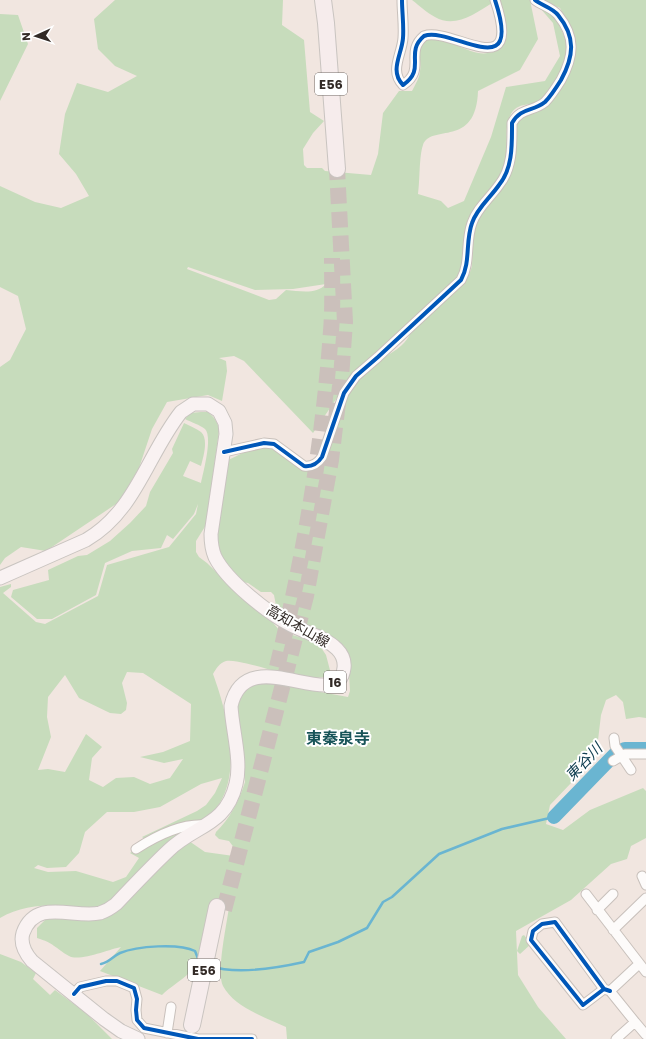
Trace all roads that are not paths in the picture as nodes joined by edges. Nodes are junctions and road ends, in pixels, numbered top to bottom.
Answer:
1 (317, 0) edge
2 (323, 0) edge
3 (402, 0) edge
4 (495, 0) edge
5 (535, 0) edge
6 (224, 452) junction
7 (0, 578) edge
8 (614, 738) dead end
9 (646, 754) edge
10 (617, 755) junction
11 (631, 770) dead end
12 (207, 825) junction
13 (136, 848) dead end
14 (642, 876) dead end
15 (646, 885) edge
16 (586, 894) dead end
17 (613, 894) dead end
18 (646, 898) edge
19 (597, 910) junction
20 (219, 915) tunnel mouth
21 (613, 930) junction
22 (639, 964) junction
23 (646, 972) edge
24 (607, 990) junction
25 (74, 994) junction
26 (171, 1007) dead end
27 (635, 1022) junction
28 (195, 1023) dead end
29 (167, 1033) junction
30 (646, 1035) edge
31 (252, 1038) edge
32 (138, 1039) edge
33 (616, 1039) edge

1 - 2 highway, E56
3 - 4 street
5 - 6 street
6 - 7 main road, 高知本山線 / 16
6 - 12 main road, 高知本山線 / 16
8 - 10 street
9 - 10 street
10 - 11 street
12 - 13 street
12 - 25 main road, 高知本山線 / 16
14 - 15 street
16 - 19 street
17 - 19 street
18 - 21 street
19 - 21 street
20 - 28 highway, E56
21 - 22 street
22 - 23 street
22 - 24 street
24 - 24 street
24 - 27 street
25 - 29 street
25 - 32 main road, 高知本山線 / 16
26 - 29 street
27 - 30 street
27 - 33 street
29 - 31 street

